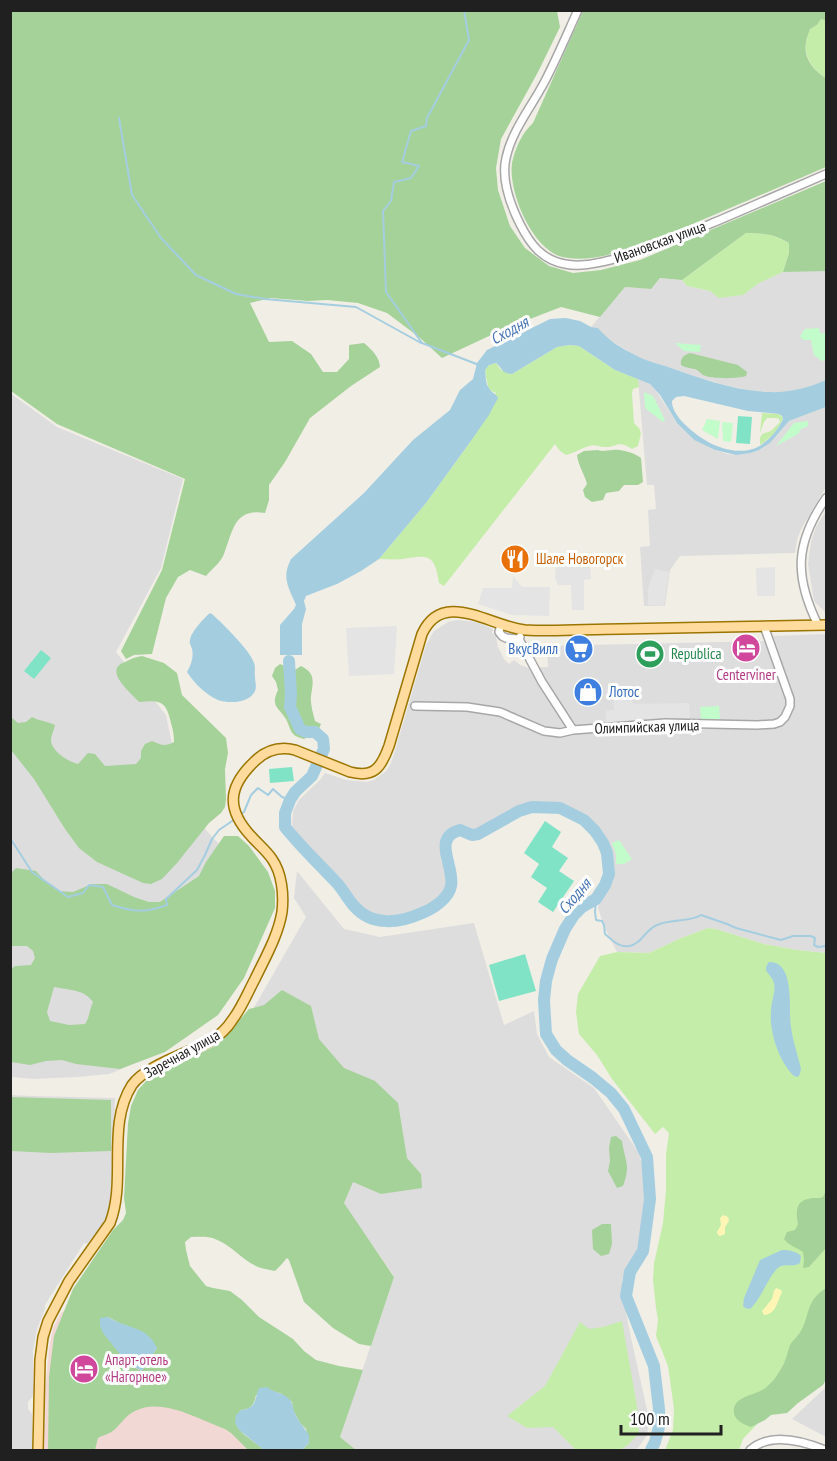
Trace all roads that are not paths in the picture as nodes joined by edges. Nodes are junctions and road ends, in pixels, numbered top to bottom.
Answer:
1 (578, 10) edge
2 (826, 174) edge
3 (826, 498) edge
4 (501, 624) junction
5 (822, 625) edge
6 (764, 626) junction
7 (524, 630) junction
8 (519, 639) junction
9 (415, 706) dead end
10 (573, 730) junction
11 (38, 1450) edge
12 (750, 1450) edge
13 (825, 1450) edge

1 - 2 street, Ивановская улица
3 - 5 street
4 - 7 main road
4 - 8 street
4 - 11 main road, Заречная улица
5 - 6 main road
6 - 7 main road
6 - 10 street, Олимпийская улица
7 - 8 street
8 - 10 street
9 - 10 street, Олимпийская улица
12 - 13 street

